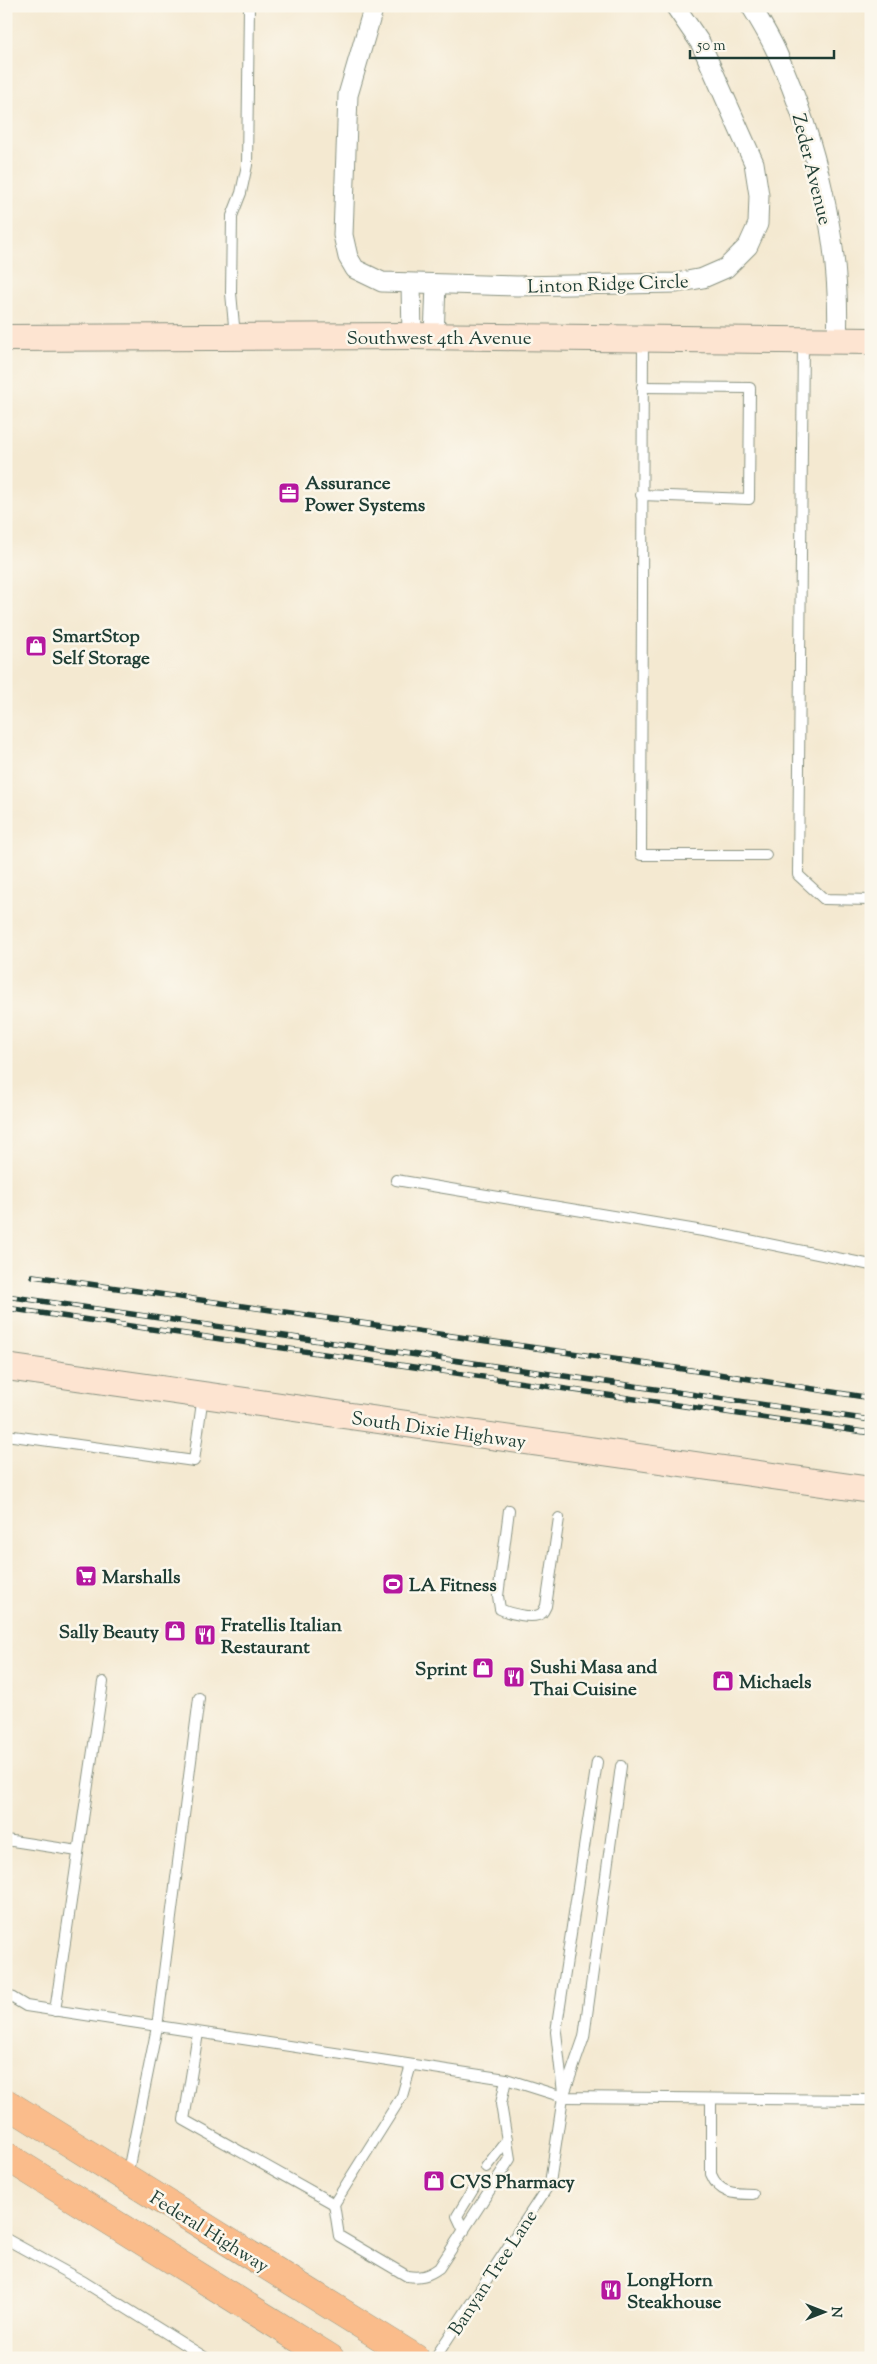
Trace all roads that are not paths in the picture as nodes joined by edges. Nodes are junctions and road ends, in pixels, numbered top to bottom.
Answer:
1 (249, 6) edge
2 (374, 6) edge
3 (675, 6) edge
4 (751, 6) edge
5 (411, 284) junction
6 (436, 285) junction
7 (423, 336) junction
8 (235, 337) junction
9 (6, 338) edge
10 (643, 339) junction
11 (803, 340) junction
12 (837, 341) junction
13 (871, 341) edge
14 (642, 387) junction
15 (642, 496) junction
16 (766, 855) dead end
17 (871, 900) edge
18 (396, 1180) dead end
19 (871, 1265) edge
20 (6, 1367) edge
21 (203, 1395) junction
22 (6, 1435) edge
23 (871, 1490) edge
24 (509, 1510) dead end
25 (559, 1518) dead end
26 (103, 1682) dead end
27 (199, 1698) dead end
28 (597, 1762) dead end
29 (621, 1766) dead end
30 (6, 1840) edge
31 (78, 1851) junction
32 (6, 1994) edge
33 (55, 2011) junction
34 (157, 2027) junction
35 (198, 2033) junction
36 (411, 2065) junction
37 (506, 2079) junction
38 (563, 2097) junction
39 (711, 2099) junction
40 (871, 2100) edge
41 (6, 2102) edge
42 (507, 2140) junction
43 (6, 2156) edge
44 (486, 2168) dead end
45 (126, 2180) junction
46 (474, 2188) dead end
47 (752, 2194) dead end
48 (334, 2204) junction
49 (464, 2231) junction
50 (6, 2239) edge
51 (206, 2358) edge
52 (330, 2358) edge
53 (415, 2358) edge
54 (435, 2358) edge

1 - 8 lane
2 - 5 street, Linton Ridge Circle
3 - 6 street, Linton Ridge Circle
4 - 12 street, Zeder Avenue
5 - 6 street, Linton Ridge Circle
5 - 7 street
6 - 7 street
7 - 8 street, Southwest 4th Avenue
7 - 10 street, Southwest 4th Avenue
8 - 9 street, Southwest 4th Avenue
10 - 11 street, Southwest 4th Avenue
10 - 14 lane
11 - 12 street, Southwest 4th Avenue
11 - 17 lane
12 - 13 street, Southwest 4th Avenue
14 - 15 lane
14 - 15 lane
15 - 16 lane
18 - 19 lane
20 - 21 street, South Dixie Highway
21 - 22 lane
21 - 23 street, South Dixie Highway
24 - 25 lane
26 - 31 lane
27 - 34 lane
28 - 38 lane
29 - 38 lane
30 - 31 lane
31 - 33 lane
32 - 33 lane
33 - 34 lane
34 - 35 lane
34 - 45 lane
35 - 36 lane
35 - 48 lane
36 - 37 lane
36 - 48 lane
37 - 38 lane
37 - 42 lane
38 - 39 lane
38 - 54 lane, Banyan Tree Lane
39 - 40 lane
39 - 47 lane
41 - 45 main road, Federal Highway
42 - 44 lane
42 - 49 lane
43 - 52 main road
45 - 53 main road, Federal Highway
46 - 49 lane
48 - 49 lane
50 - 51 lane

